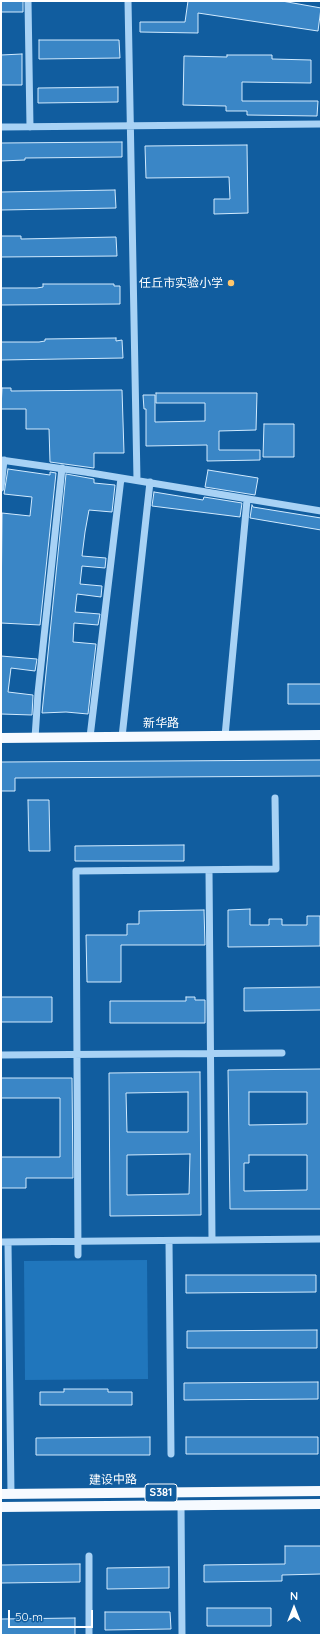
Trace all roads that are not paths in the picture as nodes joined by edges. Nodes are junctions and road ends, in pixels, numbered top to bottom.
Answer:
1 (28, 1) edge
2 (128, 1) edge
3 (321, 124) edge
4 (130, 126) junction
5 (1, 127) edge
6 (30, 127) junction
7 (2, 460) edge
8 (62, 468) junction
9 (121, 478) junction
10 (137, 480) junction
11 (150, 482) junction
12 (1, 488) edge
13 (247, 500) junction
14 (321, 512) edge
15 (321, 735) edge
16 (225, 736) junction
17 (90, 737) junction
18 (122, 737) junction
19 (1, 738) edge
20 (35, 738) junction
21 (275, 798) dead end
22 (209, 870) junction
23 (210, 1053) junction
24 (282, 1053) dead end
25 (77, 1054) junction
26 (1, 1055) edge
27 (321, 1239) edge
28 (169, 1240) junction
29 (212, 1240) junction
30 (78, 1241) junction
31 (5, 1242) edge
32 (78, 1255) dead end
33 (171, 1454) dead end
34 (321, 1491) edge
35 (6, 1494) edge
36 (321, 1504) edge
37 (181, 1505) junction
38 (1, 1507) edge
39 (89, 1556) dead end
40 (89, 1635) edge
41 (182, 1635) edge

1 - 6 street
2 - 4 street
3 - 4 street
4 - 6 street
4 - 10 street
5 - 6 street
7 - 8 street
7 - 12 street
8 - 9 street
8 - 20 street
9 - 10 street
9 - 17 street
10 - 11 street
11 - 13 street
11 - 18 street
13 - 14 street
13 - 16 street
15 - 16 main road, 新华路
16 - 18 main road, 新华路
17 - 18 main road, 新华路
17 - 20 main road, 新华路
19 - 20 main road, 新华路
21 - 22 street
22 - 23 street
22 - 25 street
23 - 24 street
23 - 25 street
23 - 29 street
25 - 26 street
25 - 30 street
27 - 29 street
28 - 29 street
28 - 30 street
28 - 33 street
30 - 31 street
30 - 32 street
31 - 35 street
34 - 35 main road, 建设中路 / S381
36 - 37 main road, S381
37 - 38 main road, S381
37 - 41 street
39 - 40 street

